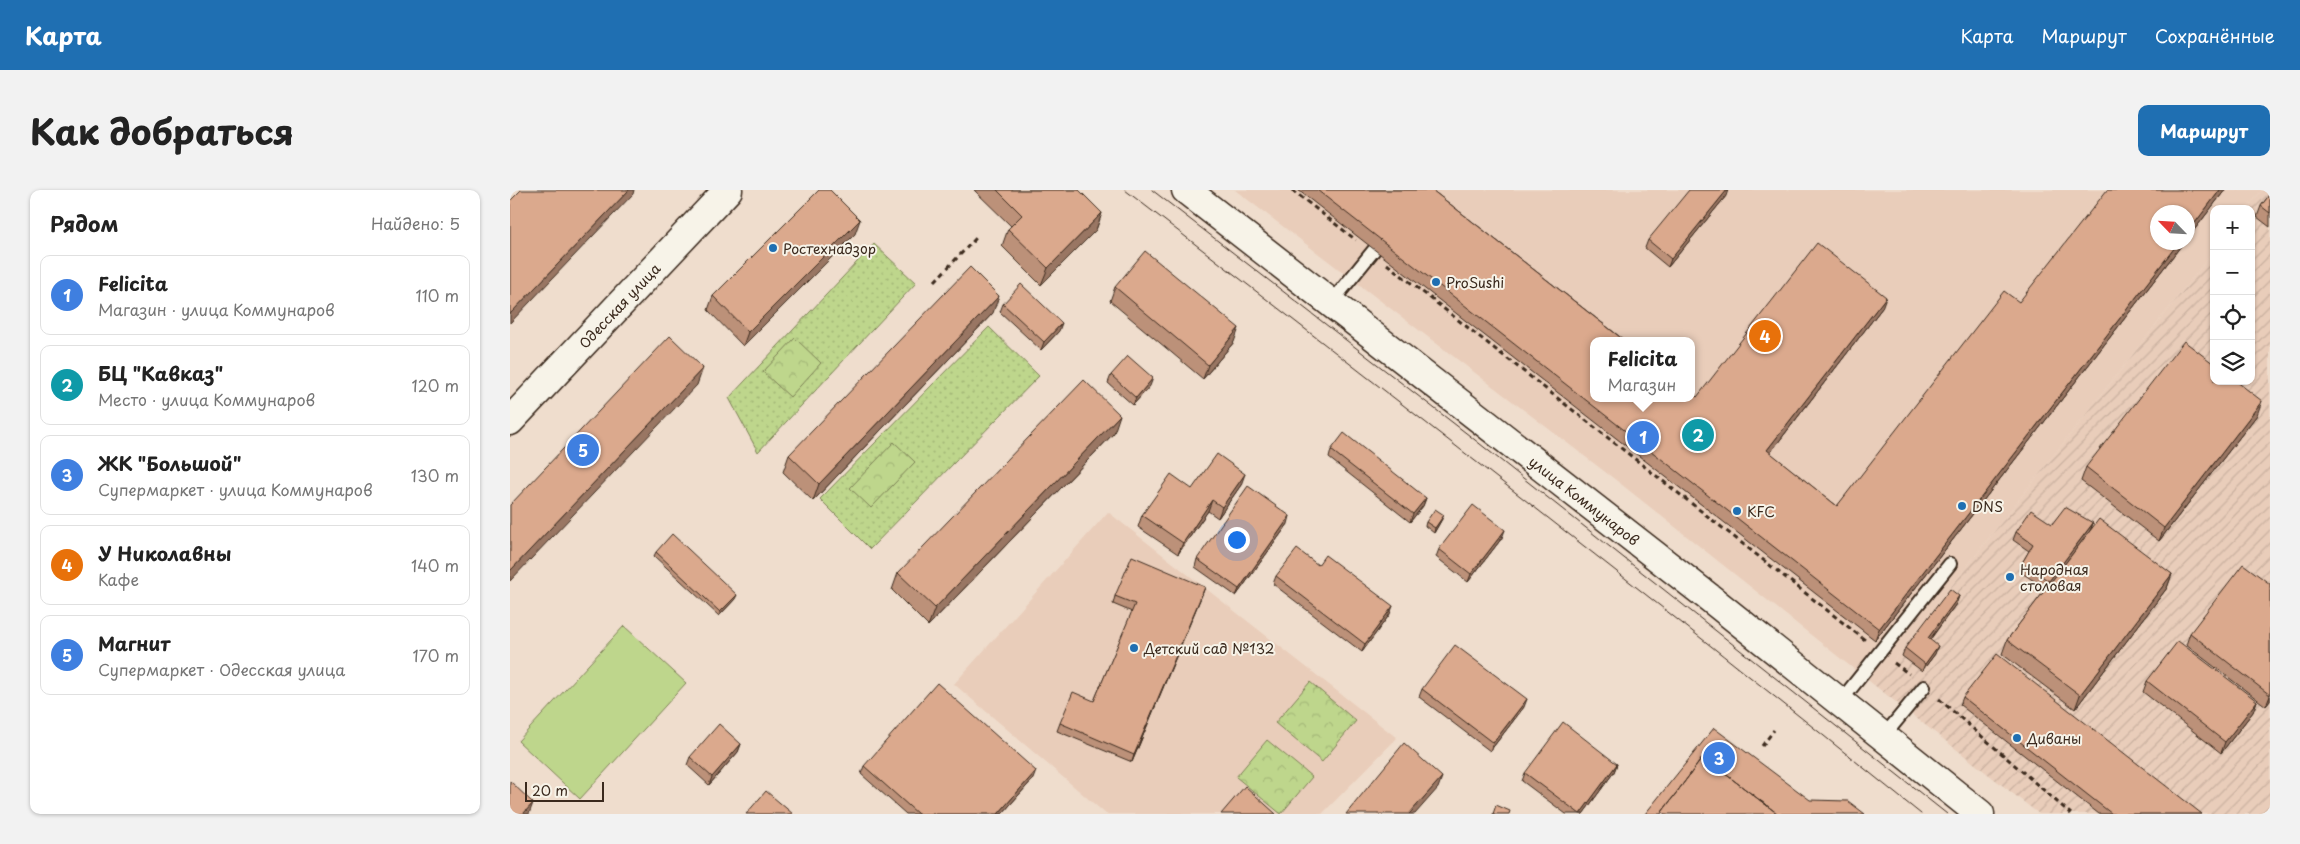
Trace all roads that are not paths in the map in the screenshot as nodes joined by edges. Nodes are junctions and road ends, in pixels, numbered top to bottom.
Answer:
1 (728, 190) edge
2 (1186, 190) edge
3 (1373, 251) edge
4 (1331, 303) junction
5 (510, 421) edge
6 (1950, 564) dead end
7 (1924, 687) road end
8 (1840, 702) junction
9 (1883, 736) junction
10 (1980, 814) edge

1 - 5 main road, Одесская улица
2 - 4 main road, улица Коммунаров
3 - 4 lane
4 - 8 main road, улица Коммунаров
6 - 8 lane
7 - 9 lane
8 - 9 main road, улица Коммунаров
9 - 10 main road, улица Коммунаров

